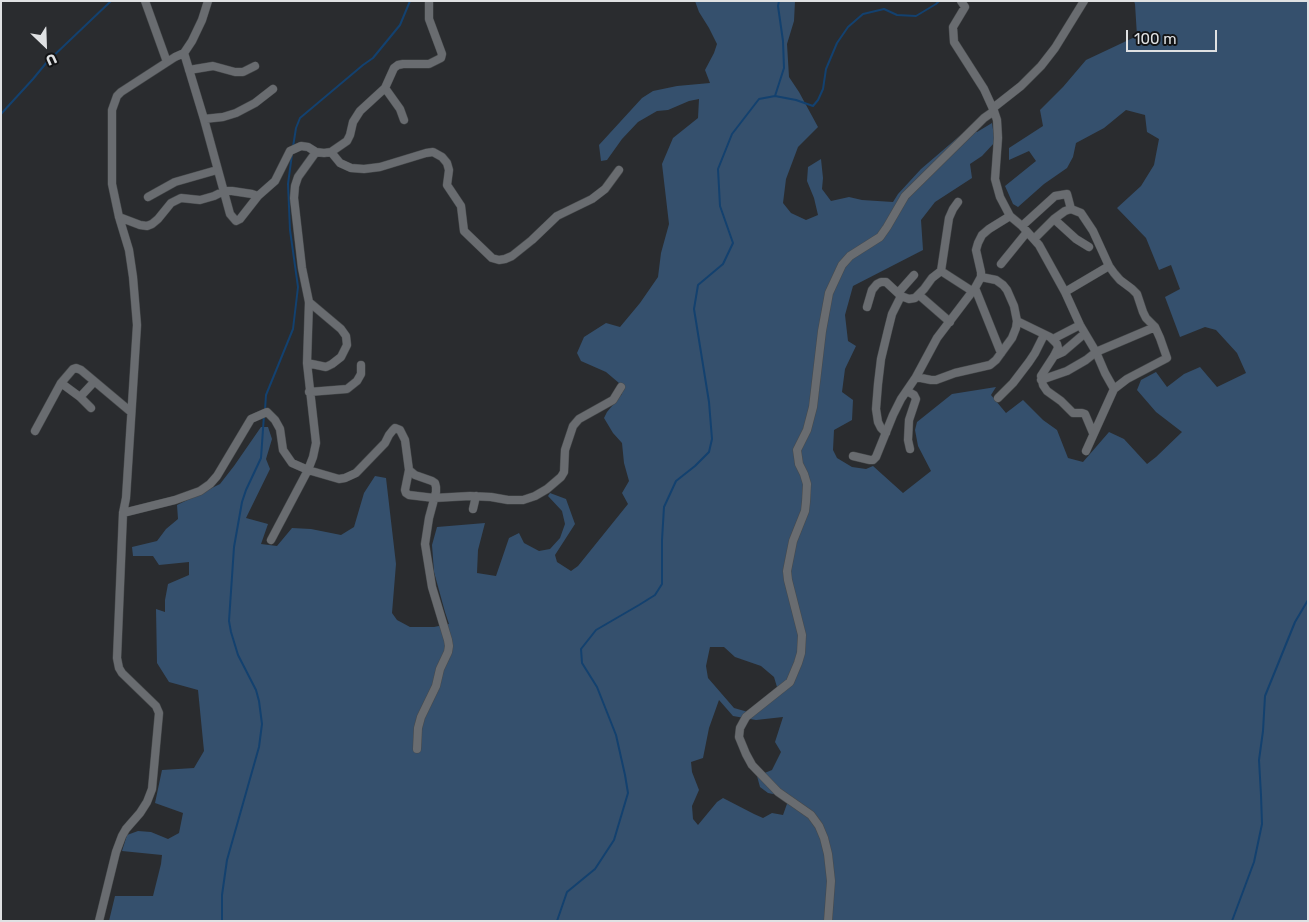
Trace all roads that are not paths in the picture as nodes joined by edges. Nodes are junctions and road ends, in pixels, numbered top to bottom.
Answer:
1 (144, 1) edge
2 (208, 1) edge
3 (429, 1) edge
4 (961, 1) edge
5 (1084, 1) edge
6 (184, 53) junction
7 (167, 62) junction
8 (255, 66) dead end
9 (189, 70) junction
10 (385, 88) junction
11 (273, 89) dead end
12 (994, 110) junction
13 (204, 119) junction
14 (404, 120) dead end
15 (316, 152) junction
16 (331, 152) junction
17 (217, 170) junction
18 (619, 170) dead end
19 (224, 191) junction
20 (258, 196) junction
21 (148, 197) dead end
22 (958, 202) dead end
23 (1071, 209) junction
24 (1010, 216) junction
25 (119, 218) junction
26 (1054, 219) junction
27 (1024, 229) junction
28 (1034, 239) junction
29 (1088, 247) dead end
30 (1001, 264) dead end
31 (1108, 266) junction
32 (941, 271) junction
33 (914, 275) dead end
34 (981, 277) junction
35 (974, 289) junction
36 (1065, 292) junction
37 (899, 294) junction
38 (919, 295) junction
39 (309, 302) junction
40 (867, 307) dead end
41 (1017, 321) junction
42 (950, 322) junction
43 (1080, 325) junction
44 (1155, 327) junction
45 (1084, 334) junction
46 (1044, 335) junction
47 (1053, 339) junction
48 (1096, 352) junction
49 (1001, 353) junction
50 (1054, 356) junction
51 (307, 363) junction
52 (361, 365) dead end
53 (916, 377) junction
54 (1042, 380) junction
55 (61, 382) junction
56 (94, 382) junction
57 (621, 386) dead end
58 (1114, 389) junction
59 (907, 390) junction
60 (310, 392) junction
61 (80, 398) junction
62 (998, 398) dead end
63 (91, 408) dead end
64 (131, 412) junction
65 (35, 431) dead end
66 (886, 433) junction
67 (1093, 433) junction
68 (910, 449) dead end
69 (1086, 451) dead end
70 (853, 456) dead end
71 (308, 470) junction
72 (409, 470) junction
73 (476, 496) junction
74 (434, 498) junction
75 (473, 509) dead end
76 (123, 513) junction
77 (271, 540) dead end
78 (417, 749) dead end
79 (99, 921) edge
80 (828, 921) edge

1 - 7 street
2 - 6 street
3 - 10 street
4 - 12 street
5 - 12 street
6 - 7 street
6 - 9 street
7 - 25 street
8 - 9 street
9 - 13 street
10 - 14 street
10 - 16 street
11 - 13 street
12 - 24 street
12 - 80 street
13 - 17 street
15 - 16 street
15 - 20 street
15 - 39 street
16 - 18 street
17 - 19 street
17 - 21 street
19 - 20 street
19 - 20 street
19 - 25 street
22 - 32 street
23 - 26 street
23 - 27 street
23 - 31 street
24 - 27 street
24 - 34 street
25 - 64 street
26 - 28 street
26 - 29 street
27 - 28 street
27 - 30 street
28 - 36 street
31 - 36 street
31 - 44 street
32 - 35 street
32 - 38 street
33 - 37 street
34 - 35 street
34 - 41 street
35 - 42 street
35 - 49 street
36 - 43 street
37 - 38 street
37 - 40 street
37 - 66 street
38 - 42 street
39 - 51 street
39 - 51 street
41 - 46 street
41 - 49 street
42 - 53 street
43 - 45 street
43 - 47 street
44 - 48 street
44 - 58 street
45 - 48 street
45 - 50 street
46 - 47 street
46 - 62 street
47 - 50 street
48 - 54 street
48 - 58 street
49 - 53 street
50 - 54 street
51 - 60 street
52 - 60 street
53 - 59 street
54 - 67 street
55 - 56 street
55 - 61 street
55 - 65 street
56 - 61 street
56 - 64 street
57 - 73 street
58 - 67 street
59 - 66 street
59 - 68 street
60 - 71 street
61 - 63 street
64 - 76 street
66 - 70 street
67 - 69 street
71 - 72 street
71 - 76 street
71 - 77 street
72 - 74 street
72 - 74 street
73 - 74 street
73 - 75 street
74 - 78 street
76 - 79 street

